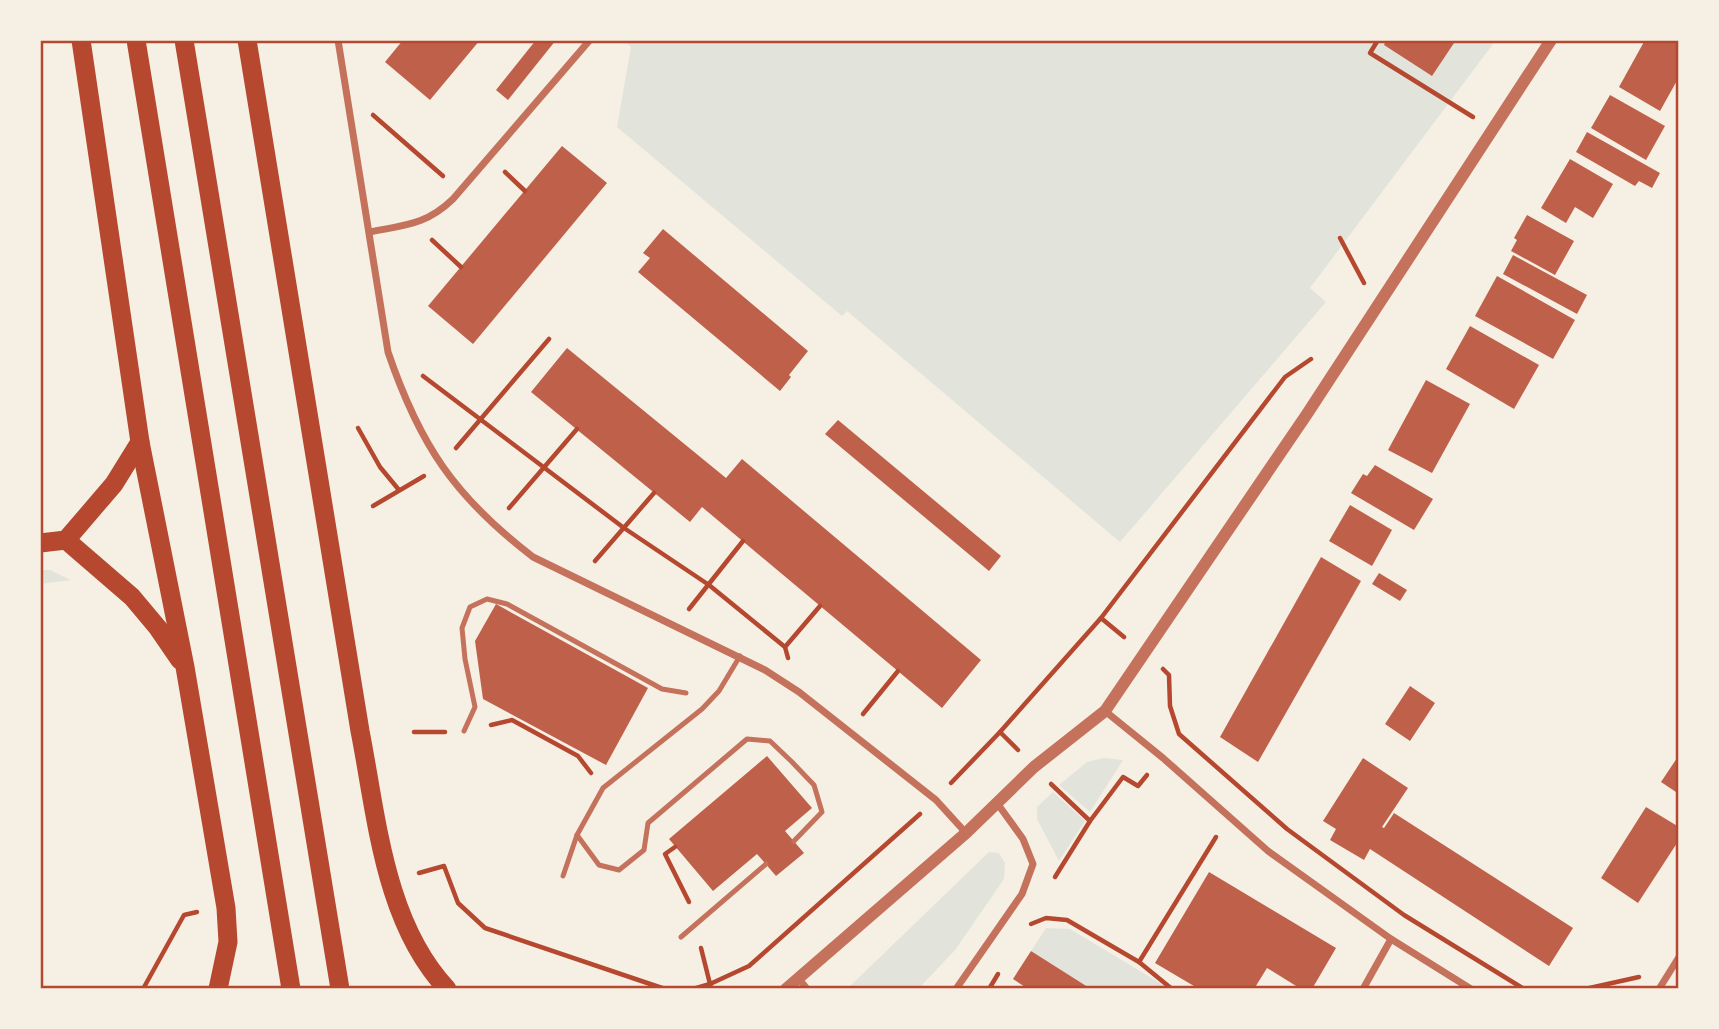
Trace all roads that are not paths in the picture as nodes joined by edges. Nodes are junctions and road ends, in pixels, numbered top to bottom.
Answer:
1 (81, 40) edge
2 (136, 40) edge
3 (184, 40) edge
4 (247, 40) edge
5 (338, 40) edge
6 (1551, 40) edge
7 (589, 41) edge
8 (369, 232) junction
9 (141, 442) junction
10 (66, 540) junction
11 (40, 543) edge
12 (740, 656) junction
13 (185, 667) junction
14 (686, 693) dead end
15 (1105, 711) junction
16 (464, 732) road end
17 (997, 803) junction
18 (966, 833) junction
19 (577, 835) junction
20 (794, 841) dead end
21 (766, 864) dead end
22 (564, 876) dead end
23 (681, 937) dead end
24 (1391, 939) junction
25 (1679, 957) edge
26 (803, 984) edge
27 (218, 989) edge
28 (290, 989) edge
29 (340, 989) edge
30 (447, 989) edge
31 (786, 989) edge
32 (956, 989) edge
33 (1363, 989) edge
34 (1471, 989) edge
35 (1659, 989) edge

1 - 9 highway
2 - 28 highway
3 - 29 highway
4 - 30 highway
5 - 8 street
6 - 15 street
7 - 8 street
8 - 12 street
9 - 10 highway
9 - 13 highway
10 - 11 highway
10 - 13 highway
12 - 18 street
12 - 19 lane
13 - 27 highway
14 - 16 lane
15 - 17 street
15 - 24 street
17 - 18 street
17 - 32 street
18 - 26 street
19 - 20 lane
19 - 22 lane
21 - 23 lane
24 - 33 street
24 - 34 street
25 - 35 street
26 - 31 street

